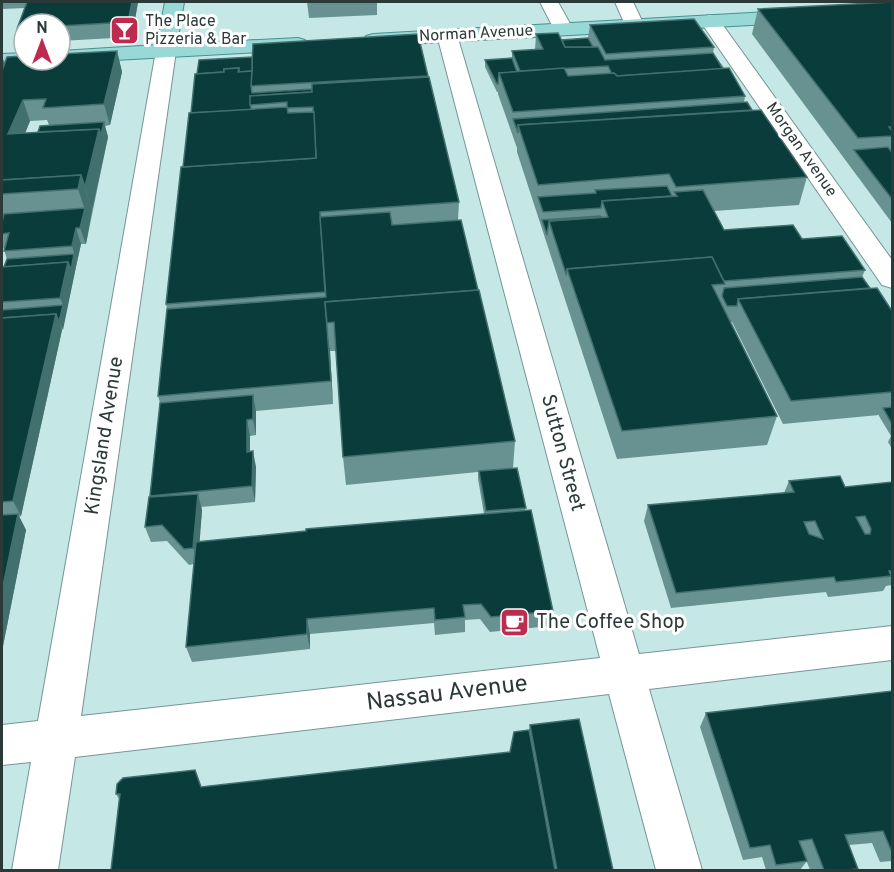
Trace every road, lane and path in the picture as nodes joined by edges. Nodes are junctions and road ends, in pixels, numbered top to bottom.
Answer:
1 (174, 2) edge
2 (549, 2) edge
3 (624, 2) edge
4 (892, 11) edge
5 (710, 21) junction
6 (634, 25) junction
7 (563, 29) junction
8 (447, 36) junction
9 (357, 41) edge
10 (312, 43) edge
11 (166, 51) junction
12 (72, 56) edge
13 (892, 279) edge
14 (892, 643) edge
15 (624, 674) junction
16 (57, 739) junction
17 (2, 745) edge
18 (35, 870) edge
19 (679, 870) edge

1 - 11 main road, Kingsland Avenue
2 - 7 street
3 - 6 street
4 - 5 main road, Norman Avenue
5 - 6 main road, Norman Avenue
5 - 13 street, Morgan Avenue
6 - 7 main road, Norman Avenue
7 - 8 main road, Norman Avenue
8 - 9 main road, Norman Avenue
8 - 15 street, Sutton Street
10 - 11 main road
11 - 12 main road
11 - 16 street, Kingsland Avenue
14 - 15 street, Nassau Avenue
15 - 16 street, Nassau Avenue
15 - 19 street, Sutton Street
16 - 17 street, Nassau Avenue
16 - 18 street, Kingsland Avenue

